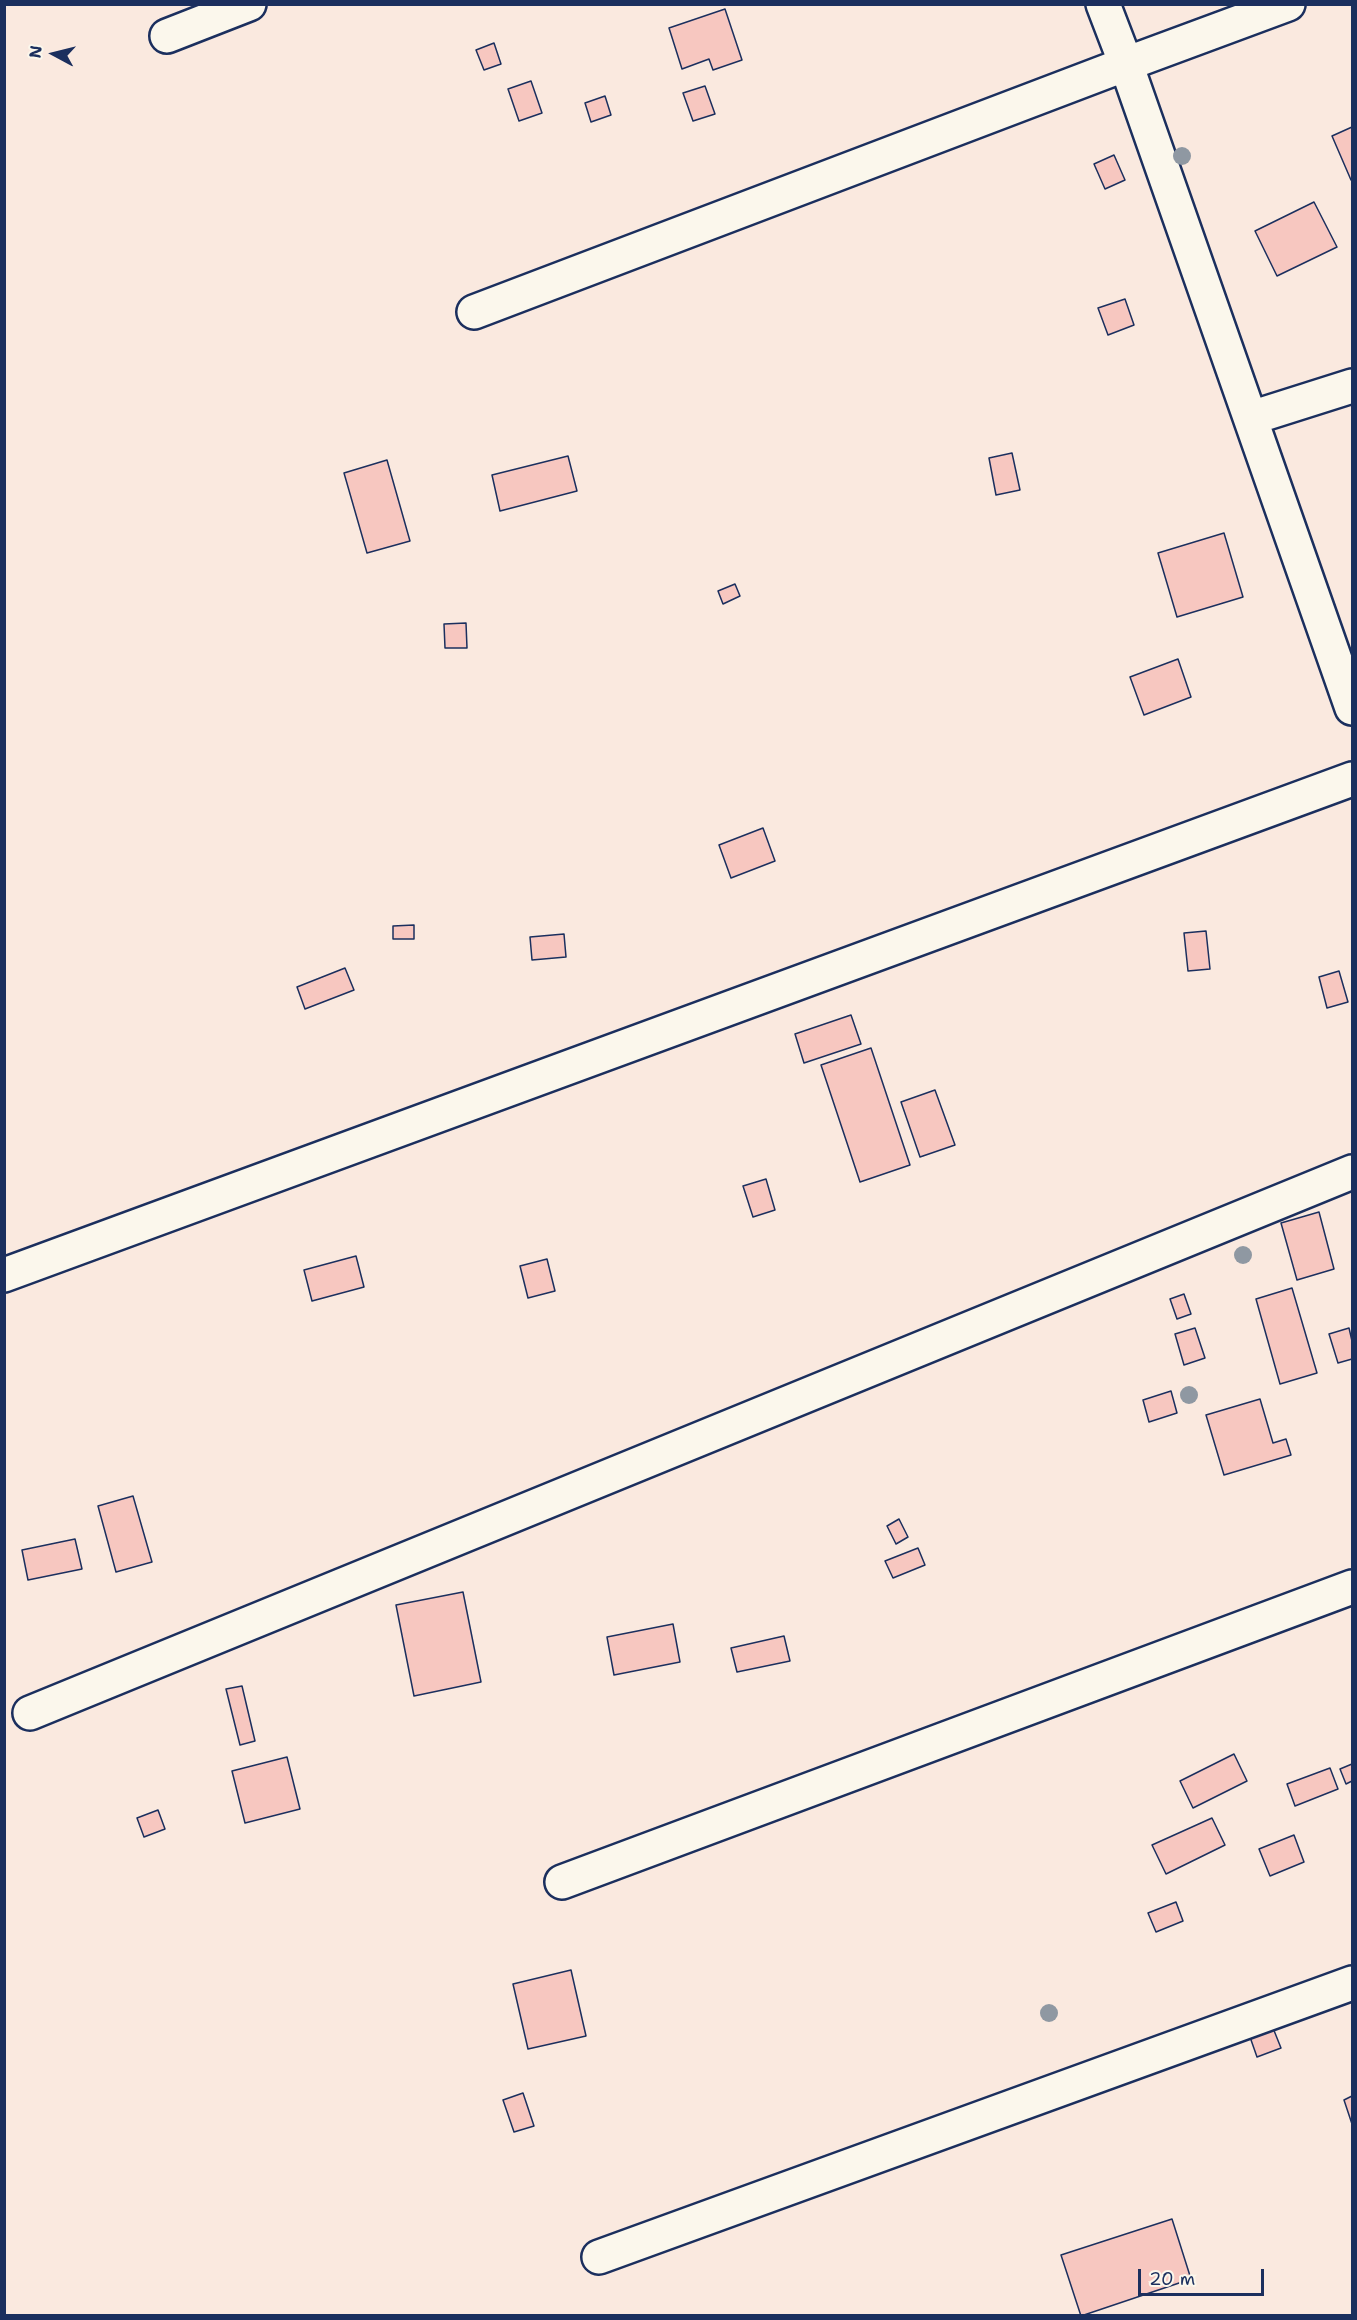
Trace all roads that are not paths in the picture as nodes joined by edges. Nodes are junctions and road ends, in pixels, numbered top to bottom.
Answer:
1 (249, 4) edge
2 (1103, 4) edge
3 (1288, 4) edge
4 (167, 36) dead end
5 (1126, 64) junction
6 (474, 312) dead end
7 (1353, 386) edge
8 (1251, 418) junction
9 (1353, 708) edge
10 (1353, 779) edge
11 (1353, 1172) edge
12 (4, 1275) edge
13 (1353, 1587) edge
14 (30, 1713) dead end
15 (562, 1882) dead end
16 (1353, 1983) edge
17 (599, 2256) dead end

1 - 4 street
2 - 5 street
3 - 5 street
5 - 6 street
5 - 8 street
7 - 8 street
8 - 9 street
10 - 12 street
11 - 14 street
13 - 15 street
16 - 17 street

